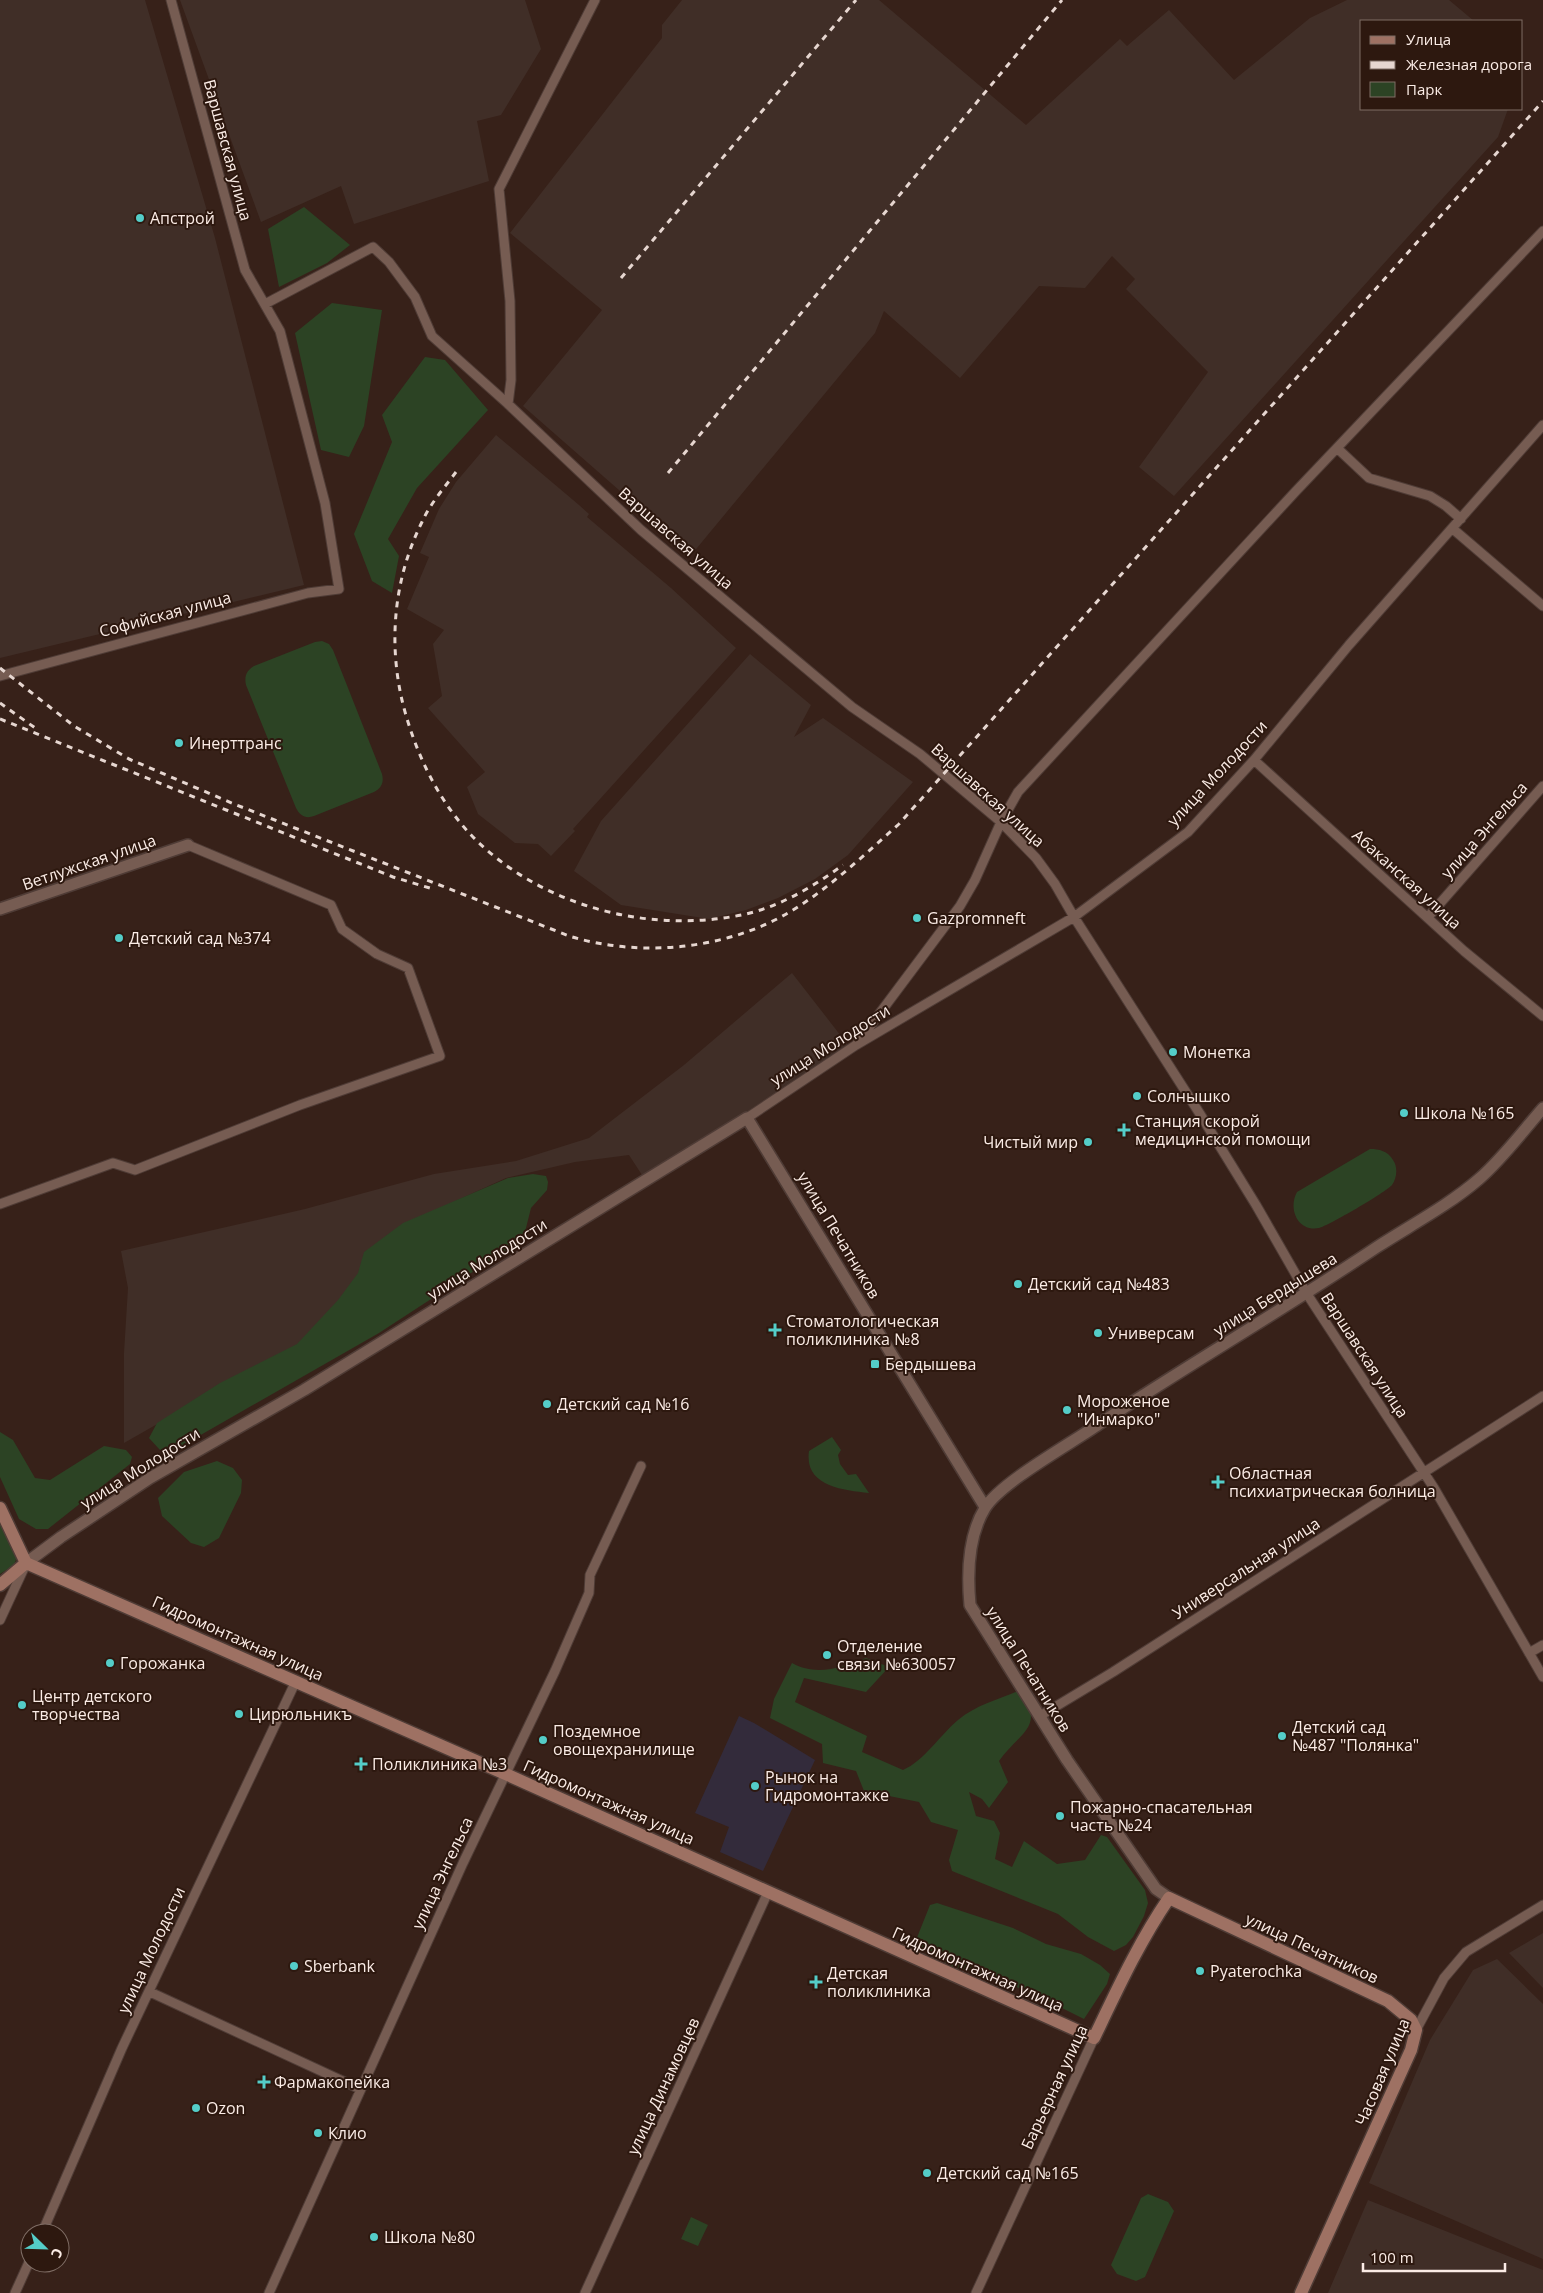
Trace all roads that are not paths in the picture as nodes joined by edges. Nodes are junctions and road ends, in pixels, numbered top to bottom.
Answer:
1 (171, 0) edge
2 (595, 0) edge
3 (1543, 231) edge
4 (265, 304) junction
5 (508, 404) junction
6 (1543, 425) edge
7 (1337, 448) junction
8 (1461, 519) junction
9 (1453, 529) junction
10 (339, 588) joint
11 (1543, 606) edge
12 (0, 676) edge
13 (1254, 760) junction
14 (1543, 786) edge
15 (1001, 822) junction
16 (188, 845) joint
17 (0, 909) edge
18 (1074, 917) junction
19 (1428, 917) junction
20 (1543, 1016) edge
21 (856, 1044) junction
22 (1543, 1108) edge
23 (747, 1118) junction
24 (0, 1204) edge
25 (1307, 1294) junction
26 (1543, 1396) edge
27 (641, 1466) dead end
28 (1424, 1472) junction
29 (985, 1507) junction
30 (0, 1508) edge
31 (26, 1563) junction
32 (0, 1585) edge
33 (0, 1620) edge
34 (1543, 1645) edge
35 (1529, 1653) junction
36 (1543, 1677) edge
37 (296, 1683) junction
38 (1040, 1716) junction
39 (506, 1774) junction
40 (768, 1892) junction
41 (1169, 1898) junction
42 (1543, 1905) edge
43 (150, 1992) junction
44 (1416, 2030) junction
45 (1094, 2038) junction
46 (360, 2089) junction
47 (46, 2223) edge
48 (25, 2273) edge
49 (18, 2292) edge
50 (268, 2293) edge
51 (585, 2293) edge
52 (976, 2293) edge
53 (1301, 2293) edge

1 - 4 street, Варшавская улица
2 - 5 street
3 - 7 street
4 - 5 street, Варшавская улица
4 - 10 street, Варшавская улица
5 - 15 street, Варшавская улица
6 - 8 street, улица Молодости
7 - 8 street
7 - 15 street
8 - 9 street, улица Молодости
9 - 11 street
9 - 13 street, улица Молодости
10 - 12 street, Софийская улица
13 - 18 street, улица Молодости
13 - 19 street, Абаканская улица
14 - 19 street, улица Энгельса
15 - 18 street, Варшавская улица
15 - 21 street
16 - 17 street, Ветлужская улица
16 - 24 street
18 - 21 street, улица Молодости
18 - 25 street, Варшавская улица
19 - 20 street, Абаканская улица
21 - 23 street, улица Молодости
22 - 25 street, улица Бердышева
23 - 29 street, улица Печатников
23 - 31 street, улица Молодости
25 - 28 street, Варшавская улица
25 - 29 street, улица Бердышева
26 - 28 street, Универсальная улица
27 - 39 street, улица Энгельса
28 - 35 street, Варшавская улица
28 - 38 street, Универсальная улица
29 - 38 street, улица Печатников
30 - 31 main road
31 - 32 main road
31 - 33 street
31 - 37 main road, Гидромонтажная улица
34 - 35 street
35 - 36 street, Варшавская улица
37 - 39 main road, Гидромонтажная улица
37 - 43 street, улица Молодости
38 - 41 street, улица Печатников
39 - 40 main road, Гидромонтажная улица
39 - 46 street, улица Энгельса
40 - 45 main road, Гидромонтажная улица
40 - 51 street, улица Динамовцев
41 - 44 main road, улица Печатников
41 - 45 main road, Барьерная улица
42 - 44 street, Часовая улица
43 - 46 street
43 - 47 street, улица Молодости
44 - 53 main road, Часовая улица
45 - 52 street, Барьерная улица
46 - 50 street, улица Энгельса
48 - 49 street

